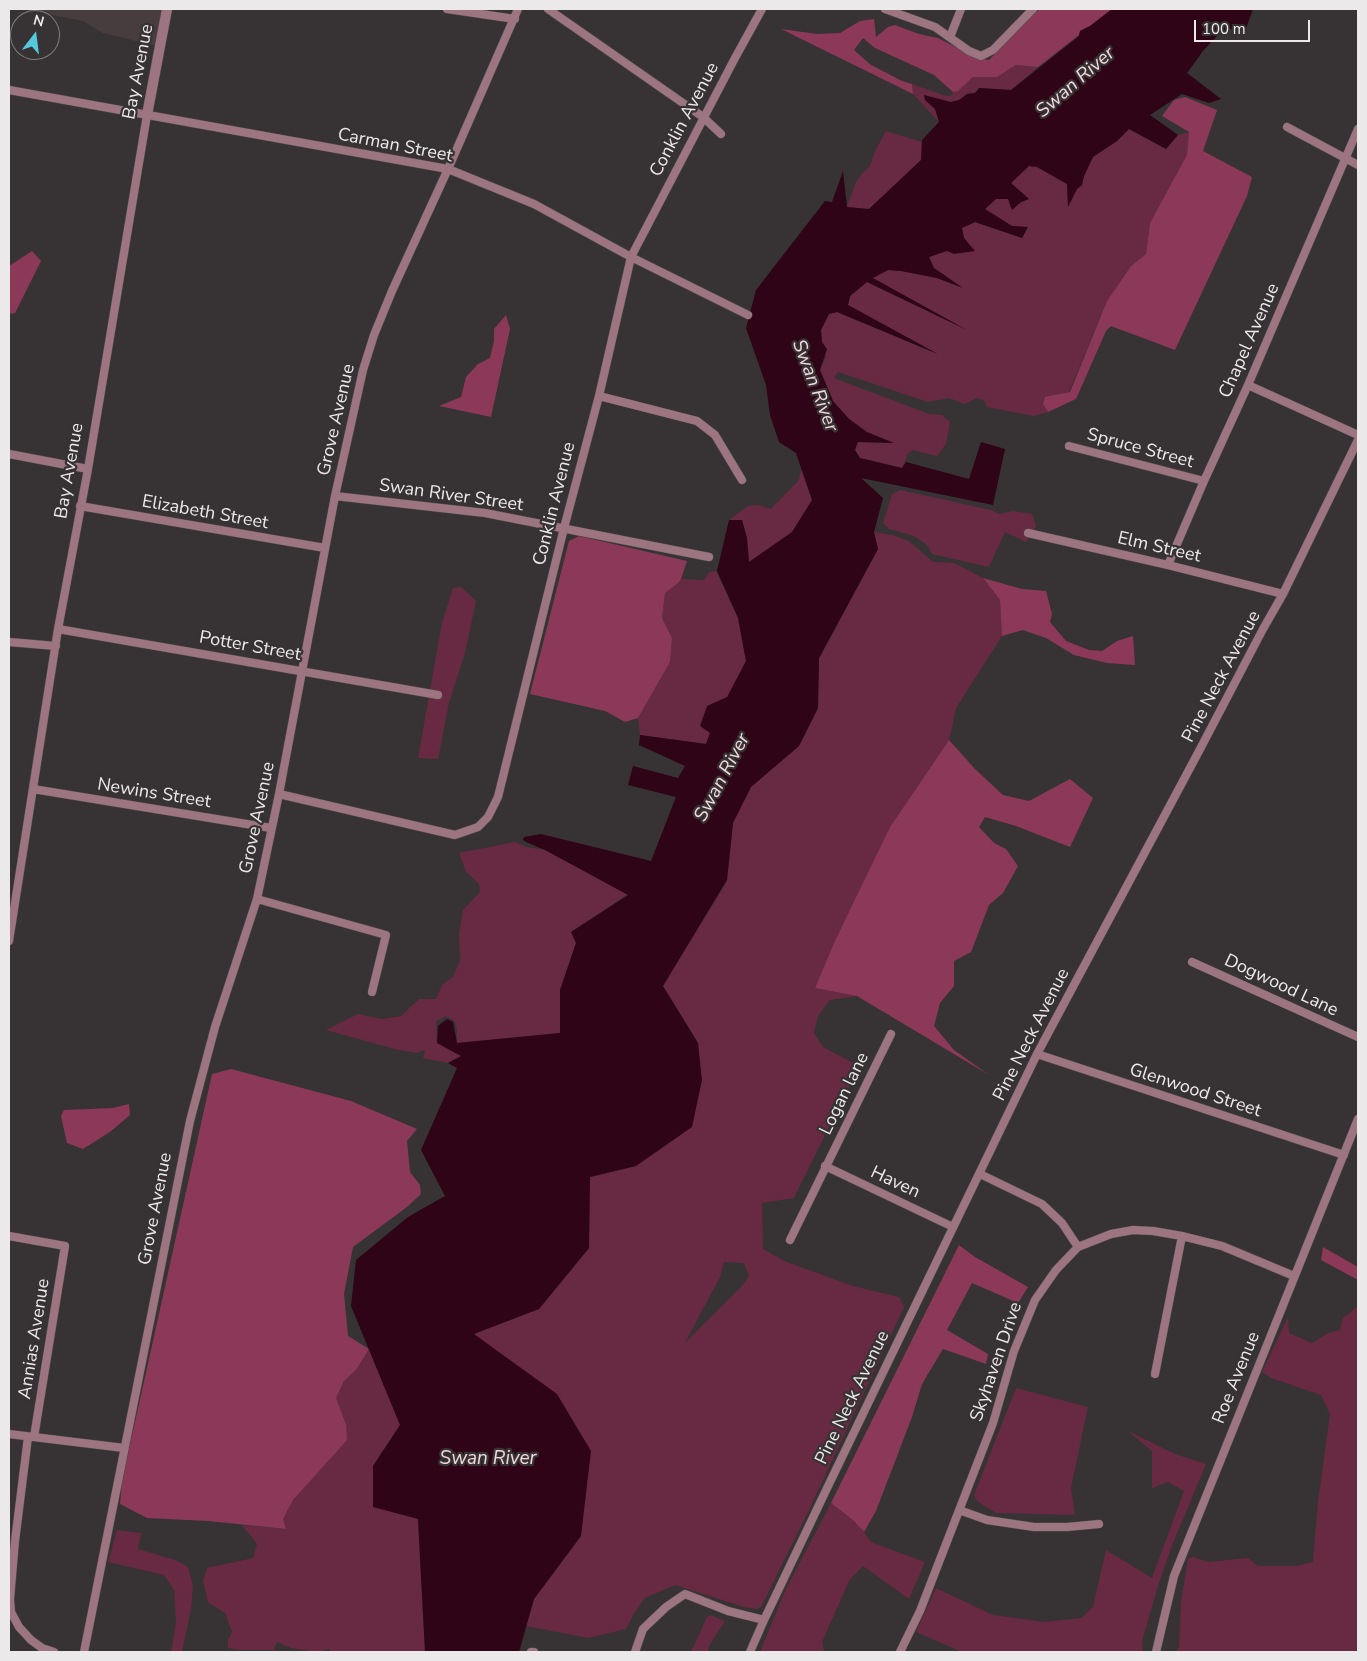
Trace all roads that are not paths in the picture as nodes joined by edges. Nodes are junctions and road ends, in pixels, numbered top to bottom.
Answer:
1 (167, 9) edge
2 (447, 9) edge
3 (518, 9) edge
4 (548, 9) edge
5 (762, 9) edge
6 (885, 9) edge
7 (961, 9) edge
8 (1033, 9) edge
9 (515, 19) junction
10 (950, 37) junction
11 (9, 90) edge
12 (147, 115) junction
13 (703, 118) junction
14 (1287, 126) dead end
15 (1358, 129) edge
16 (721, 134) dead end
17 (1345, 159) junction
18 (1358, 165) edge
19 (448, 170) junction
20 (631, 257) junction
21 (748, 315) dead end
22 (1248, 385) junction
23 (599, 396) junction
24 (1358, 435) edge
25 (1358, 440) edge
26 (1070, 446) dead end
27 (9, 454) edge
28 (88, 468) junction
29 (742, 480) dead end
30 (1204, 481) junction
31 (335, 496) junction
32 (80, 506) junction
33 (564, 528) junction
34 (1028, 533) dead end
35 (325, 548) junction
36 (709, 557) dead end
37 (1168, 565) junction
38 (1283, 594) junction
39 (58, 629) junction
40 (9, 642) edge
41 (56, 646) junction
42 (302, 671) junction
43 (438, 695) dead end
44 (33, 789) junction
45 (279, 794) junction
46 (271, 828) junction
47 (13, 893) edge
48 (257, 899) junction
49 (9, 941) edge
50 (1192, 962) dead end
51 (372, 992) dead end
52 (891, 1034) dead end
53 (1358, 1037) edge
54 (1037, 1054) junction
55 (1358, 1119) edge
56 (1344, 1155) junction
57 (825, 1166) junction
58 (980, 1174) junction
59 (953, 1227) junction
60 (9, 1236) edge
61 (1182, 1236) junction
62 (790, 1240) dead end
63 (1078, 1248) junction
64 (1294, 1276) junction
65 (1155, 1374) dead end
66 (9, 1434) edge
67 (31, 1437) junction
68 (124, 1448) junction
69 (959, 1510) junction
70 (1099, 1524) dead end
71 (764, 1620) junction
72 (54, 1652) edge
73 (84, 1652) edge
74 (635, 1652) edge
75 (750, 1652) edge
76 (900, 1652) edge
77 (1156, 1652) edge

1 - 12 street, Bay Avenue
2 - 9 street
3 - 9 street, Grove Avenue
4 - 13 street
5 - 13 street, Conklin Avenue
6 - 10 street
7 - 10 street
8 - 10 street
9 - 19 street, Grove Avenue
11 - 12 street, Carman Street
12 - 19 street, Carman Street
12 - 28 street, Bay Avenue
13 - 16 street
13 - 20 street, Conklin Avenue
14 - 17 street
15 - 17 street, Chapel Avenue
17 - 18 street
17 - 22 street, Chapel Avenue
19 - 20 street, Carman Street
19 - 31 street, Grove Avenue
20 - 21 street, Carman Street
20 - 23 street, Conklin Avenue
22 - 24 street
22 - 30 street, Chapel Avenue
23 - 29 street
23 - 33 street, Conklin Avenue
25 - 38 street, Pine Neck Avenue
26 - 30 street, Spruce Street
27 - 28 street
28 - 32 street, Bay Avenue
30 - 37 street, Chapel Avenue
31 - 33 street, Swan River Street
31 - 35 street, Grove Avenue
32 - 35 street, Elizabeth Street
32 - 39 street, Bay Avenue
33 - 36 street, Swan River Street
33 - 45 street, Conklin Avenue
34 - 37 street, Elm Street
35 - 42 street, Grove Avenue
37 - 38 street, Elm Street
38 - 54 street, Pine Neck Avenue
39 - 41 street, Bay Avenue
39 - 42 street, Potter Street
40 - 41 street
41 - 44 street, Bay Avenue
42 - 43 street, Potter Street
42 - 45 street, Grove Avenue
44 - 46 street, Newins Street
44 - 47 street, Bay Avenue
45 - 46 street, Grove Avenue
46 - 48 street, Grove Avenue
47 - 49 street, Bay Avenue
48 - 51 street
48 - 68 street, Grove Avenue
50 - 53 street, Dogwood Lane
52 - 57 street, Logan lane
54 - 56 street, Glenwood Street
54 - 58 street, Pine Neck Avenue
55 - 56 street, Roe Avenue
56 - 64 street, Roe Avenue
57 - 59 street, Haven
57 - 62 street
58 - 59 street, Pine Neck Avenue
58 - 63 street
59 - 71 street, Pine Neck Avenue
60 - 67 street, Annias Avenue
61 - 63 street, Skyhaven Drive
61 - 64 street, Skyhaven Drive
61 - 65 street
63 - 69 street, Skyhaven Drive
64 - 77 street, Roe Avenue
66 - 67 street
67 - 68 street
67 - 72 street, Annias Avenue
68 - 73 street, Grove Avenue
69 - 70 street
69 - 76 street, Skyhaven Drive
71 - 74 street
71 - 75 street, Pine Neck Avenue

